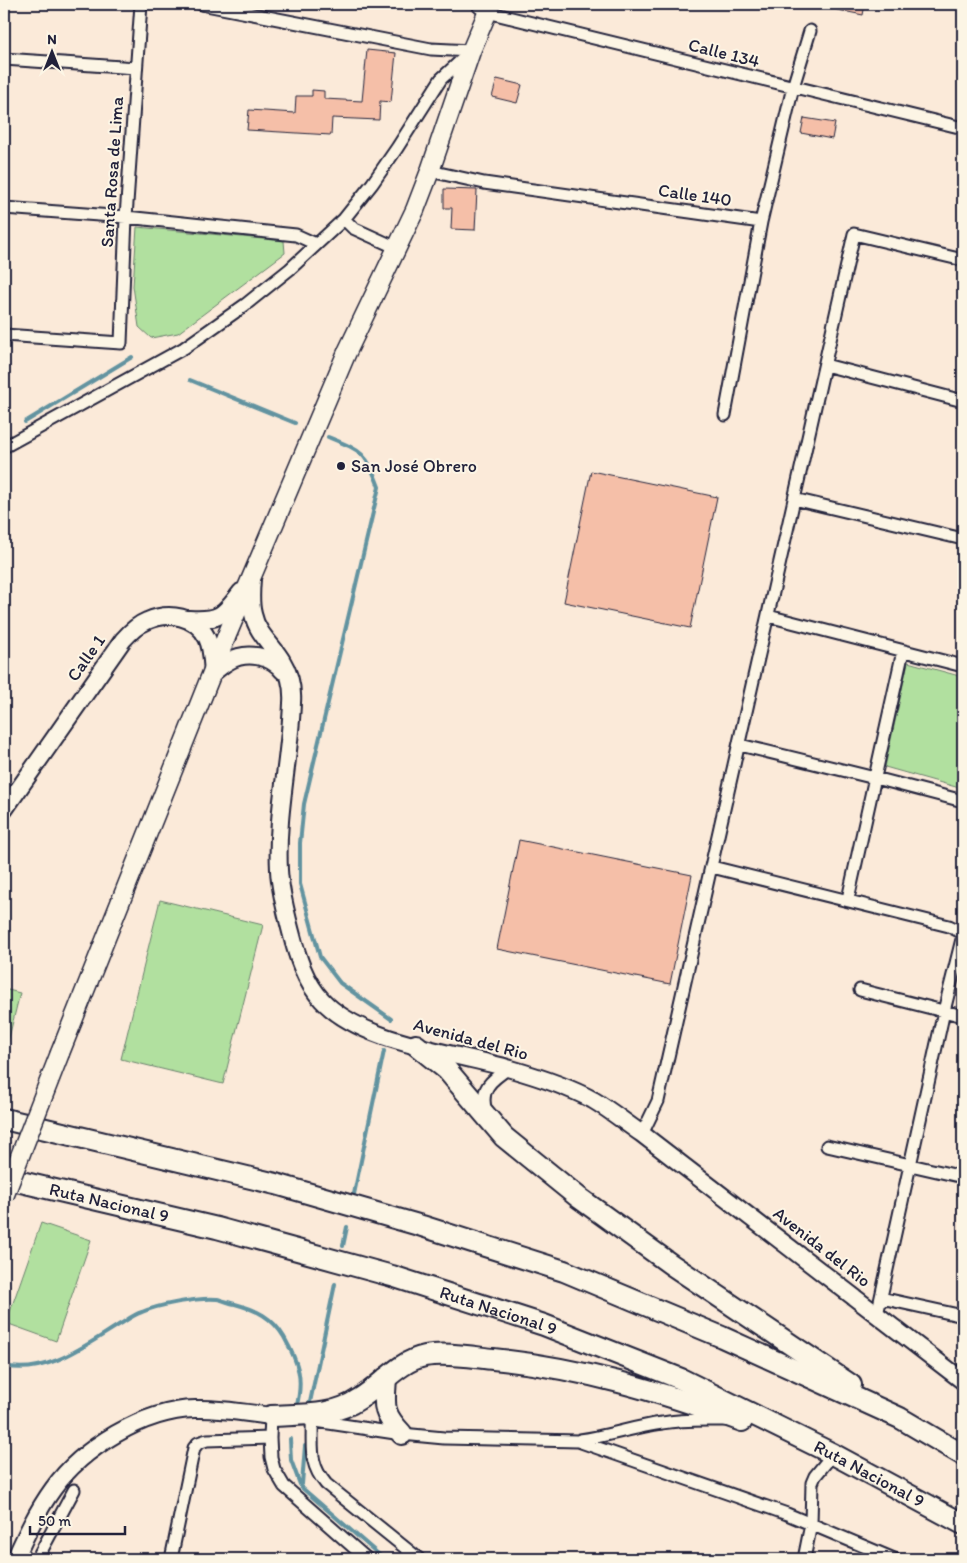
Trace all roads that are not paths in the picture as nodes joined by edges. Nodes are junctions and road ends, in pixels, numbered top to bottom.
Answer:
1 (141, 4) edge
2 (201, 4) edge
3 (484, 7) edge
4 (810, 31) dead end
5 (471, 51) junction
6 (4, 59) edge
7 (136, 68) junction
8 (793, 88) junction
9 (963, 128) edge
10 (430, 171) junction
11 (4, 208) edge
12 (126, 218) junction
13 (344, 219) junction
14 (761, 222) junction
15 (316, 244) junction
16 (397, 248) junction
17 (963, 260) edge
18 (4, 335) edge
19 (825, 366) junction
20 (963, 401) edge
21 (725, 415) dead end
22 (4, 447) edge
23 (794, 499) junction
24 (963, 539) edge
25 (252, 579) junction
26 (768, 616) junction
27 (189, 619) junction
28 (903, 651) junction
29 (963, 666) edge
30 (213, 673) junction
31 (291, 680) junction
32 (740, 745) junction
33 (876, 778) junction
34 (963, 801) edge
35 (4, 810) edge
36 (712, 867) junction
37 (848, 899) junction
38 (963, 934) edge
39 (860, 990) dead end
40 (944, 1011) junction
41 (963, 1016) edge
42 (416, 1045) junction
43 (509, 1068) junction
44 (488, 1118) junction
45 (4, 1119) edge
46 (642, 1134) junction
47 (827, 1146) dead end
48 (911, 1165) junction
49 (963, 1177) edge
50 (4, 1178) edge
51 (4, 1197) edge
52 (881, 1298) junction
53 (877, 1315) junction
54 (963, 1316) edge
55 (386, 1378) junction
56 (963, 1381) edge
57 (272, 1416) junction
58 (900, 1418) junction
59 (738, 1420) junction
60 (312, 1421) junction
61 (402, 1434) junction
62 (270, 1438) junction
63 (578, 1441) junction
64 (833, 1454) junction
65 (963, 1455) edge
66 (74, 1490) dead end
67 (811, 1524) junction
68 (963, 1524) edge
69 (881, 1556) edge
70 (15, 1559) edge
71 (37, 1559) edge
72 (171, 1559) edge
73 (367, 1559) edge
74 (419, 1559) edge
75 (804, 1559) edge
76 (894, 1559) edge

1 - 7 street, Santa Rosa de Lima
2 - 5 street
3 - 5 main road
3 - 8 street, Calle 134
4 - 8 street
5 - 10 main road
5 - 13 street
6 - 7 street
7 - 12 street, Santa Rosa de Lima
8 - 9 street, Calle 134
8 - 14 street
10 - 14 street, Calle 140
10 - 16 main road
11 - 12 street
12 - 15 street
12 - 18 street, Santa Rosa de Lima
13 - 15 street
13 - 16 street
14 - 21 street
15 - 22 street
16 - 25 main road
17 - 19 street
19 - 20 street
19 - 23 street
23 - 24 street
23 - 26 street
25 - 27 street, Calle 1
25 - 30 main road
25 - 31 street, Avenida del Rio
26 - 28 street
26 - 32 street
27 - 30 street
27 - 35 street, Calle 1
28 - 29 street
28 - 33 street
30 - 31 street
30 - 51 main road, bridge
31 - 42 street, Avenida del Rio
32 - 33 street
32 - 36 street
33 - 34 street
33 - 37 street
36 - 37 street
36 - 46 street
37 - 38 street
38 - 40 street
39 - 40 street
40 - 41 street
40 - 48 street
42 - 43 street, Avenida del Rio
42 - 44 highway
43 - 44 street
43 - 46 street, Avenida del Rio
44 - 58 highway
45 - 58 highway
46 - 53 street, Avenida del Rio
47 - 48 street
48 - 49 street
48 - 52 street
50 - 64 highway, Ruta Nacional 9
52 - 53 street
52 - 54 street
53 - 56 street, Avenida del Rio
55 - 57 highway
55 - 59 highway
55 - 61 highway
57 - 60 street
57 - 62 street
57 - 70 street
58 - 65 highway
59 - 63 street
59 - 64 highway
60 - 61 street
60 - 74 street
61 - 63 street
62 - 72 street
62 - 73 street
63 - 67 street
64 - 67 street
64 - 68 highway, Ruta Nacional 9
66 - 71 street
67 - 69 street
67 - 75 street
69 - 76 street

